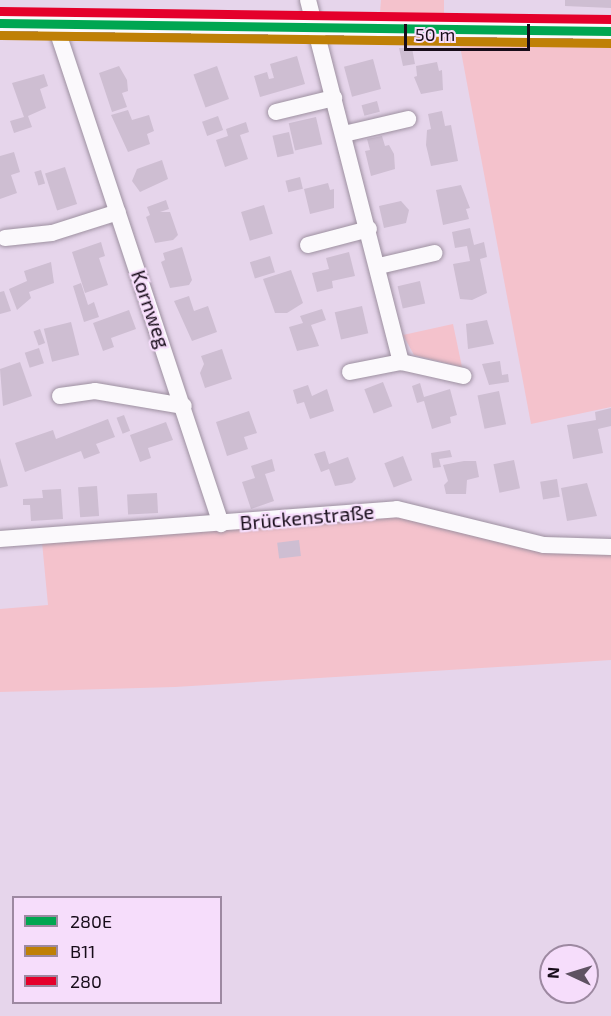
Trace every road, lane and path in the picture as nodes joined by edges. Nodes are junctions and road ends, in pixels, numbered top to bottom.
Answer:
1 (308, 0) edge
2 (0, 23) edge
3 (55, 24) junction
4 (315, 27) junction
5 (611, 31) edge
6 (334, 98) junction
7 (276, 112) dead end
8 (408, 119) dead end
9 (344, 134) junction
10 (118, 212) junction
11 (369, 229) junction
12 (5, 238) dead end
13 (308, 244) dead end
14 (435, 253) dead end
15 (379, 266) junction
16 (401, 362) junction
17 (350, 372) dead end
18 (463, 376) dead end
19 (60, 396) dead end
20 (184, 406) junction
21 (221, 524) junction
22 (0, 539) edge
23 (611, 547) edge

1 - 4 street
2 - 3 street
3 - 4 street
3 - 10 street, Kornweg
4 - 5 street
4 - 6 street
6 - 7 street
6 - 9 street
8 - 9 street
9 - 11 street
10 - 12 street
10 - 20 street, Kornweg
11 - 13 street
11 - 15 street
14 - 15 street
15 - 16 street
16 - 17 street
16 - 18 street
19 - 20 street
20 - 21 street, Kornweg
21 - 22 street, Brückenstraße
21 - 23 street, Brückenstraße

